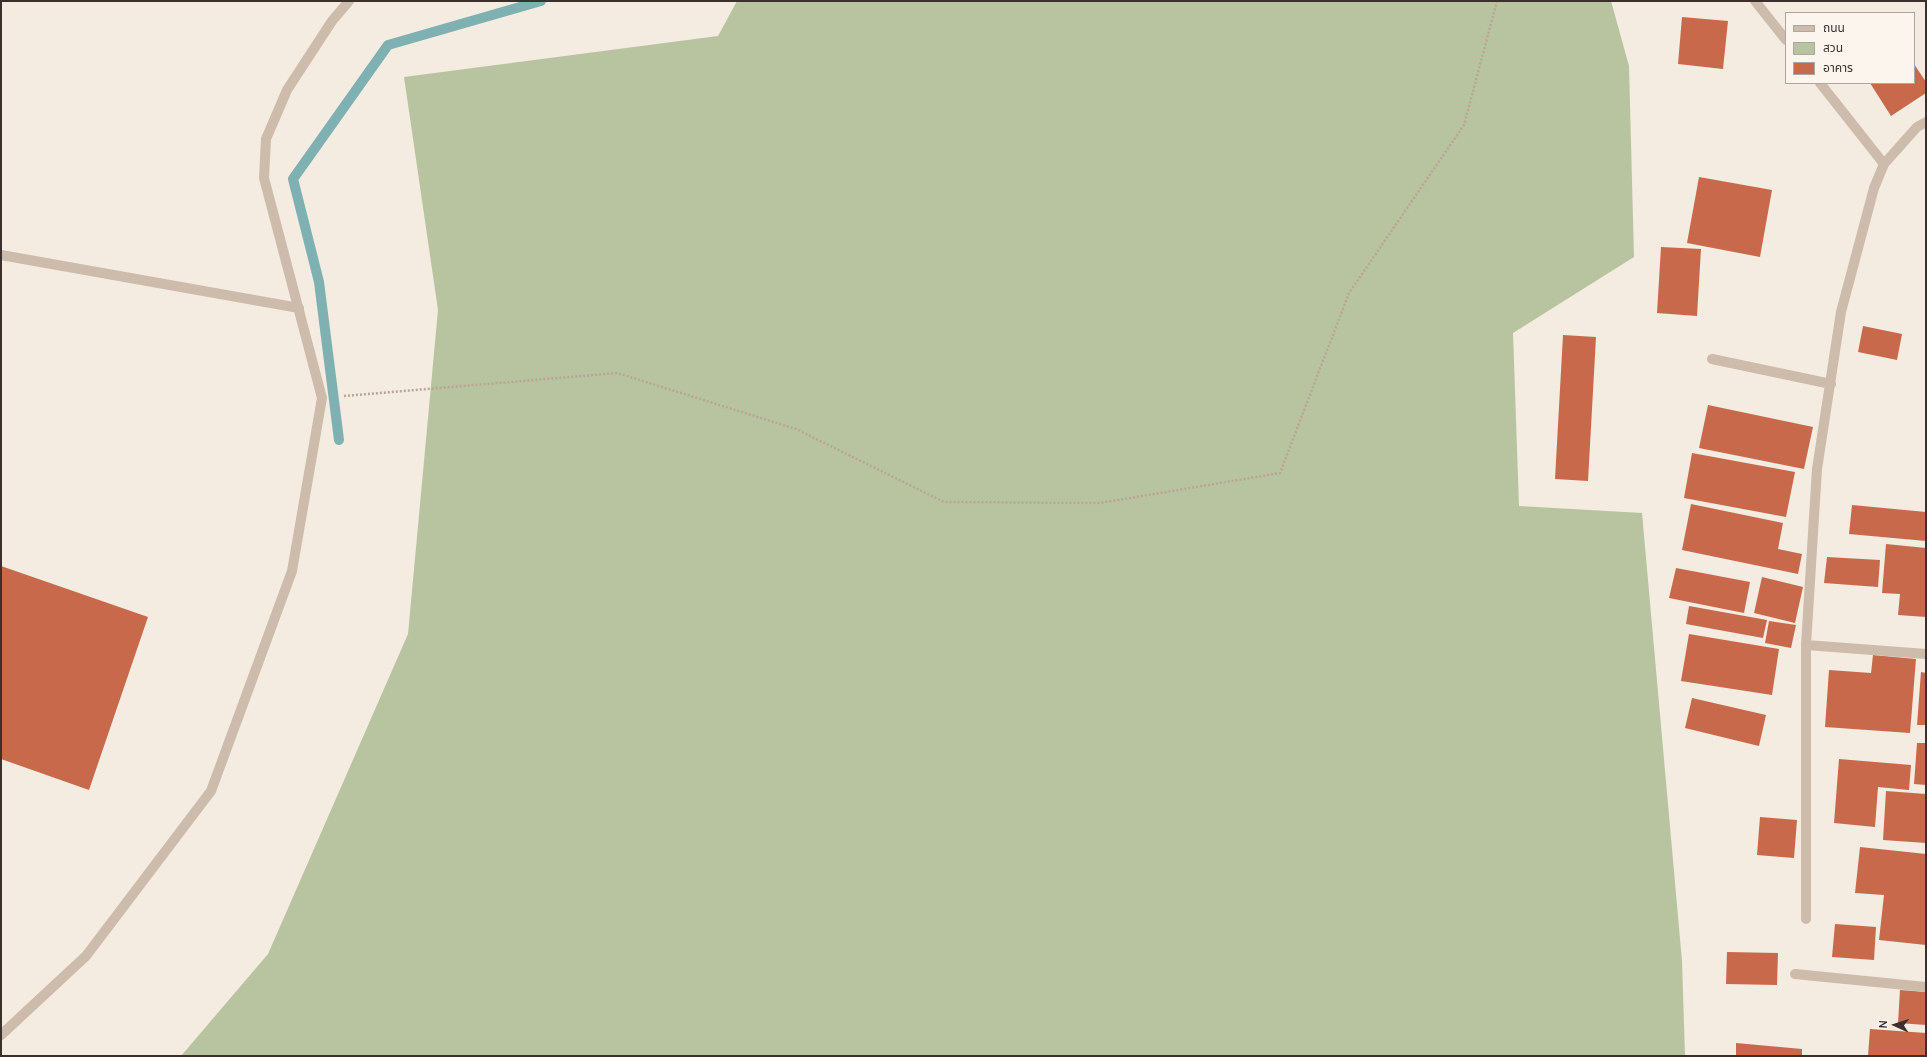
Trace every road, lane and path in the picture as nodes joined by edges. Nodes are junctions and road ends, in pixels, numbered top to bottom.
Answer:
1 (349, 1) edge
2 (1497, 1) edge
3 (1755, 1) edge
4 (1785, 39) edge
5 (1821, 84) edge
6 (1926, 122) edge
7 (1884, 164) junction
8 (1, 254) edge
9 (299, 308) junction
10 (1712, 359) dead end
11 (1831, 384) junction
12 (322, 398) junction
13 (1806, 645) junction
14 (1926, 654) edge
15 (1806, 919) dead end
16 (1795, 974) dead end
17 (1926, 987) edge
18 (1, 1035) edge

1 - 9 street
2 - 12 path
3 - 4 street
5 - 7 street
6 - 7 street
7 - 11 street
8 - 9 street
9 - 12 street
10 - 11 street
11 - 13 street
12 - 18 street
13 - 14 street
13 - 15 street
16 - 17 street

